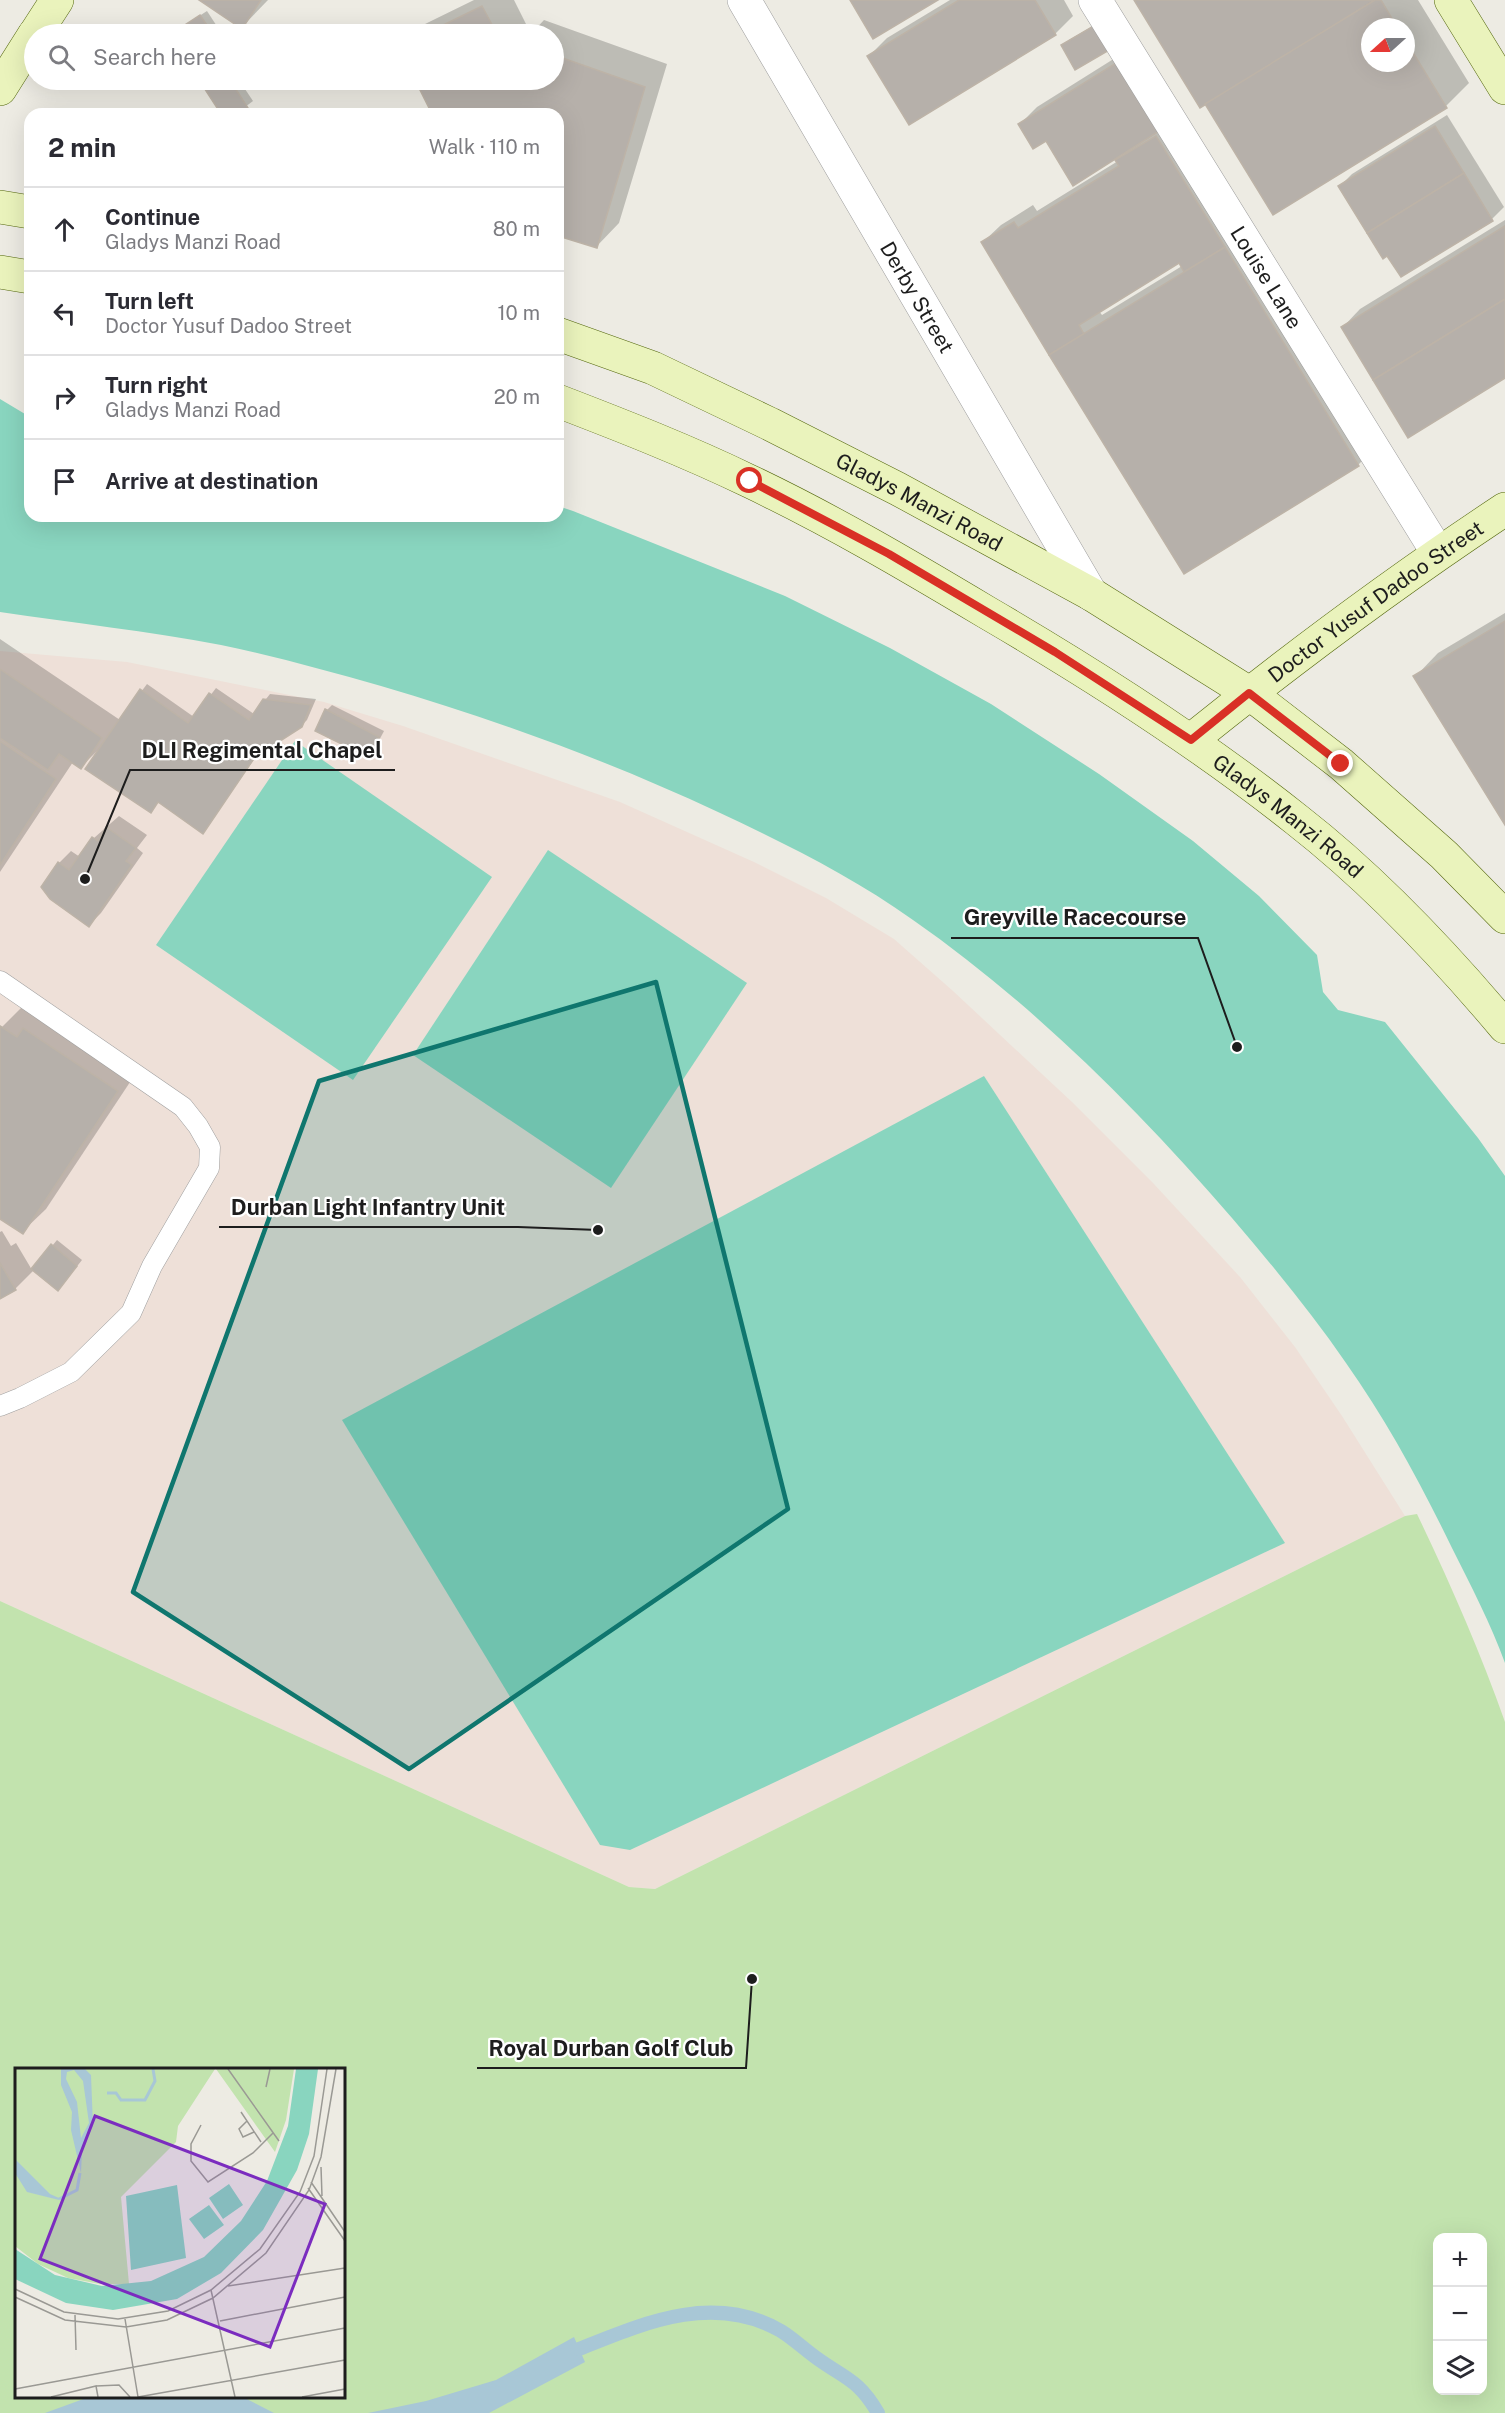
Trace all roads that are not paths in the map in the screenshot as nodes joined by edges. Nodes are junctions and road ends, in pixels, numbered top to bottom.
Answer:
1 (57, 0) edge
2 (744, 0) edge
3 (1095, 0) edge
4 (1451, 0) edge
5 (42, 24) edge
6 (24, 52) edge
7 (1505, 88) edge
8 (0, 89) edge
9 (0, 207) edge
10 (24, 211) edge
11 (0, 272) edge
12 (24, 276) edge
13 (564, 336) edge
14 (564, 403) edge
15 (1505, 509) edge
16 (1438, 553) junction
17 (1091, 594) junction
18 (1249, 693) junction
19 (1191, 740) junction
20 (1505, 917) edge
21 (0, 981) edge
22 (1505, 1027) edge
23 (0, 1406) edge

1 - 5 main road
2 - 17 street, Derby Street
3 - 16 street, Louise Lane
4 - 7 main road
6 - 8 main road
9 - 10 main road
11 - 12 main road
13 - 17 main road, Gladys Manzi Road
14 - 19 main road, Gladys Manzi Road
15 - 16 main road, Doctor Yusuf Dadoo Street
16 - 18 main road, Doctor Yusuf Dadoo Street
17 - 18 main road, Gladys Manzi Road
18 - 19 main road, Doctor Yusuf Dadoo Street
18 - 20 main road, Gladys Manzi Road
19 - 22 main road, Gladys Manzi Road
21 - 23 lane

